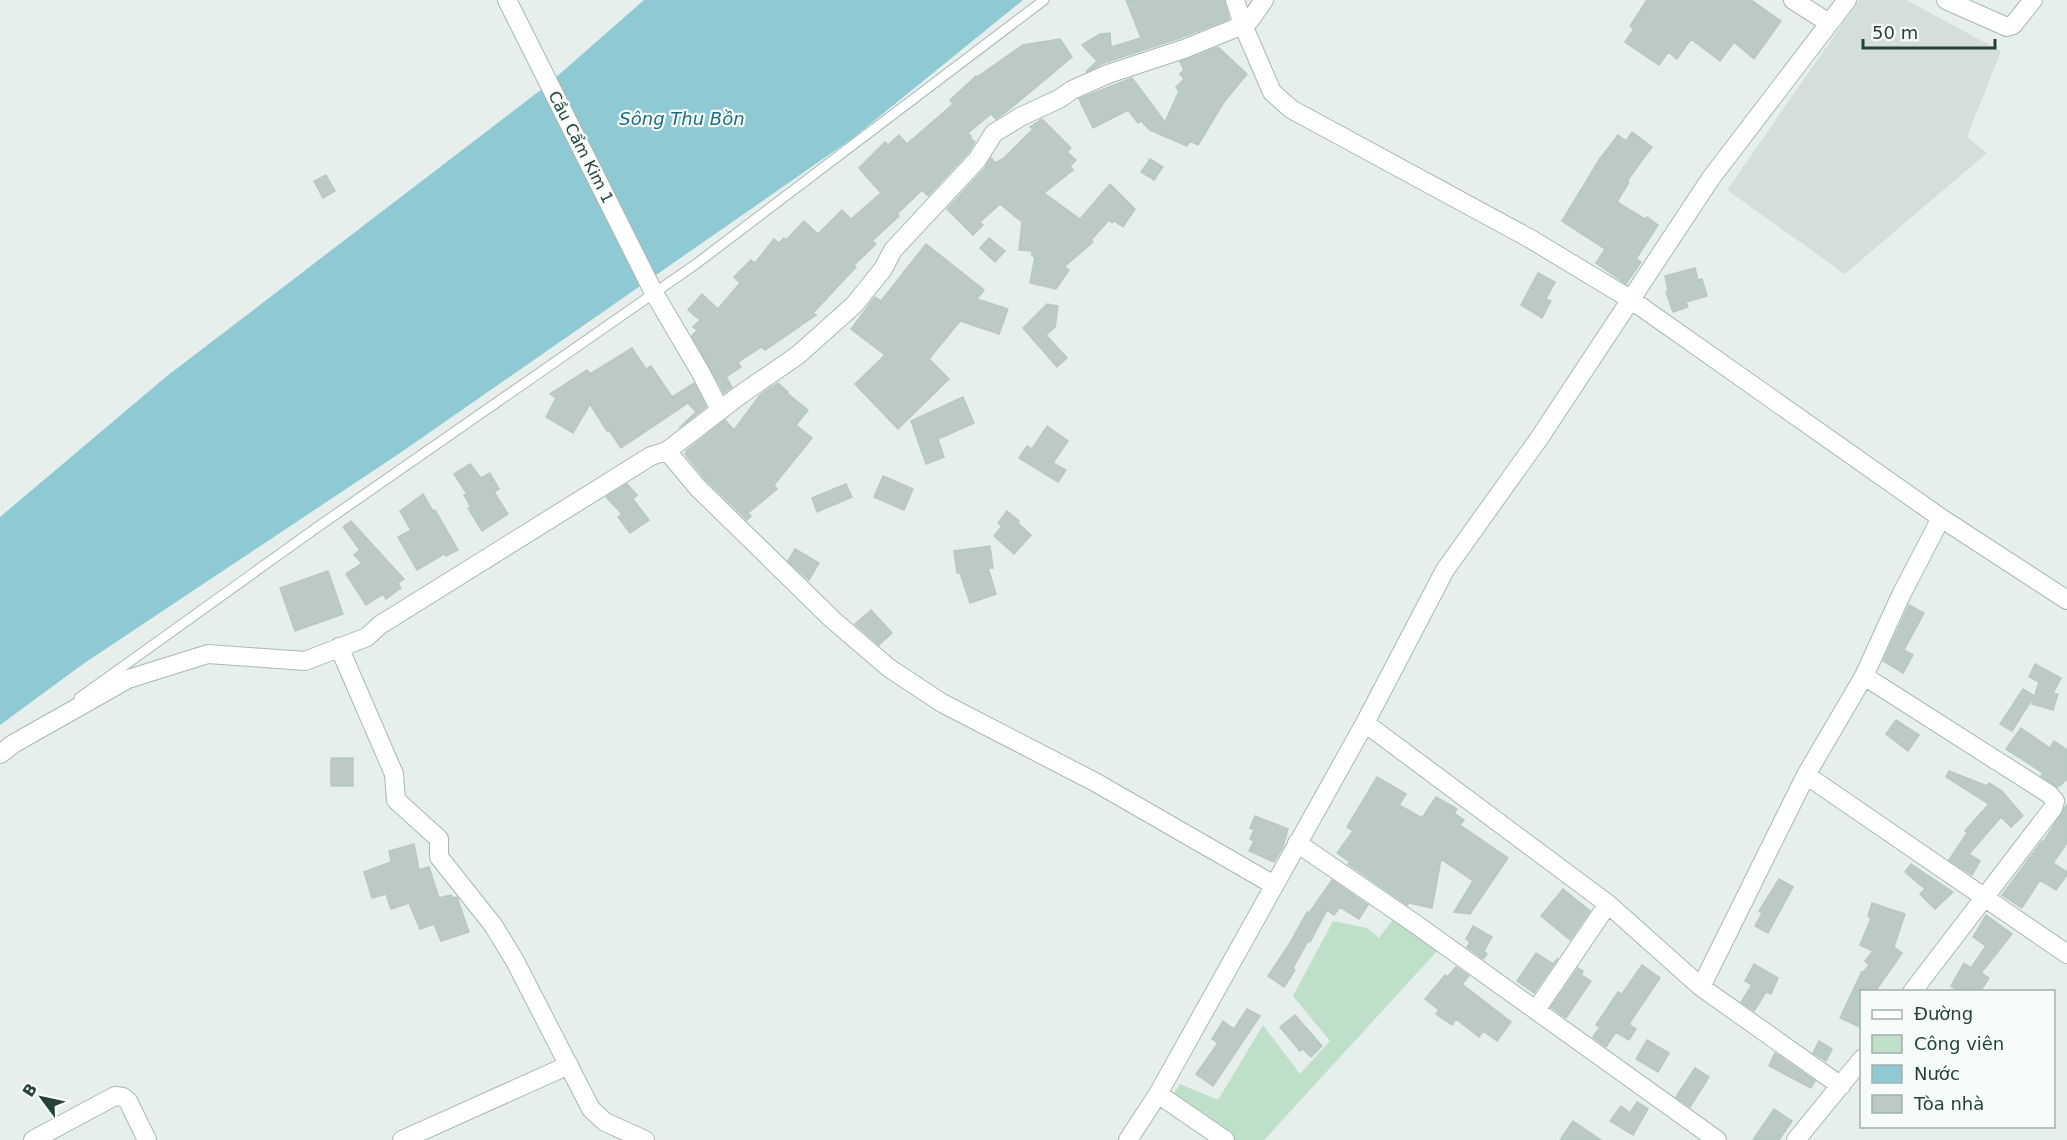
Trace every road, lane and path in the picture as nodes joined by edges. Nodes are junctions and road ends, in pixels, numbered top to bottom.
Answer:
1 (507, 0) edge
2 (1044, 0) edge
3 (1235, 0) edge
4 (1264, 0) edge
5 (1793, 0) edge
6 (1847, 0) edge
7 (1946, 0) edge
8 (2033, 0) edge
9 (1829, 23) junction
10 (1243, 25) junction
11 (654, 293) junction
12 (1630, 299) junction
13 (720, 410) junction
14 (667, 451) junction
15 (1941, 518) junction
16 (2067, 600) edge
17 (339, 647) junction
18 (1864, 676) junction
19 (1365, 723) junction
20 (7, 749) edge
21 (1806, 775) junction
22 (1297, 843) junction
23 (1274, 885) junction
24 (1983, 898) junction
25 (1608, 904) junction
26 (2067, 954) edge
27 (1701, 987) junction
28 (1914, 990) edge
29 (1536, 1010) junction
30 (1860, 1062) edge
31 (569, 1065) junction
32 (1841, 1086) junction
33 (1158, 1094) junction
34 (33, 1140) edge
35 (147, 1140) edge
36 (402, 1140) edge
37 (645, 1140) edge
38 (1128, 1140) edge
39 (1225, 1140) edge
40 (1715, 1140) edge
41 (1796, 1140) edge

1 - 11 street, Cầu Cẩm Kim 1
2 - 11 lane
3 - 10 street
4 - 10 street
5 - 9 street
6 - 9 street
7 - 8 street
9 - 12 street
10 - 12 street
10 - 13 street
11 - 13 street, Cầu Cẩm Kim 1
11 - 20 lane
12 - 15 street
12 - 19 street
13 - 14 street
14 - 17 street
14 - 23 street
15 - 16 street
15 - 18 street
17 - 20 street
17 - 31 street
18 - 21 street
18 - 24 street
19 - 22 street
19 - 25 street
21 - 24 street
21 - 27 street
22 - 23 street
22 - 29 street
23 - 33 street
24 - 26 street
24 - 28 street
25 - 27 street
25 - 29 street
27 - 32 street
29 - 40 street
30 - 32 street
31 - 36 street
31 - 37 street
32 - 41 street
33 - 38 street
33 - 39 street
34 - 35 street

